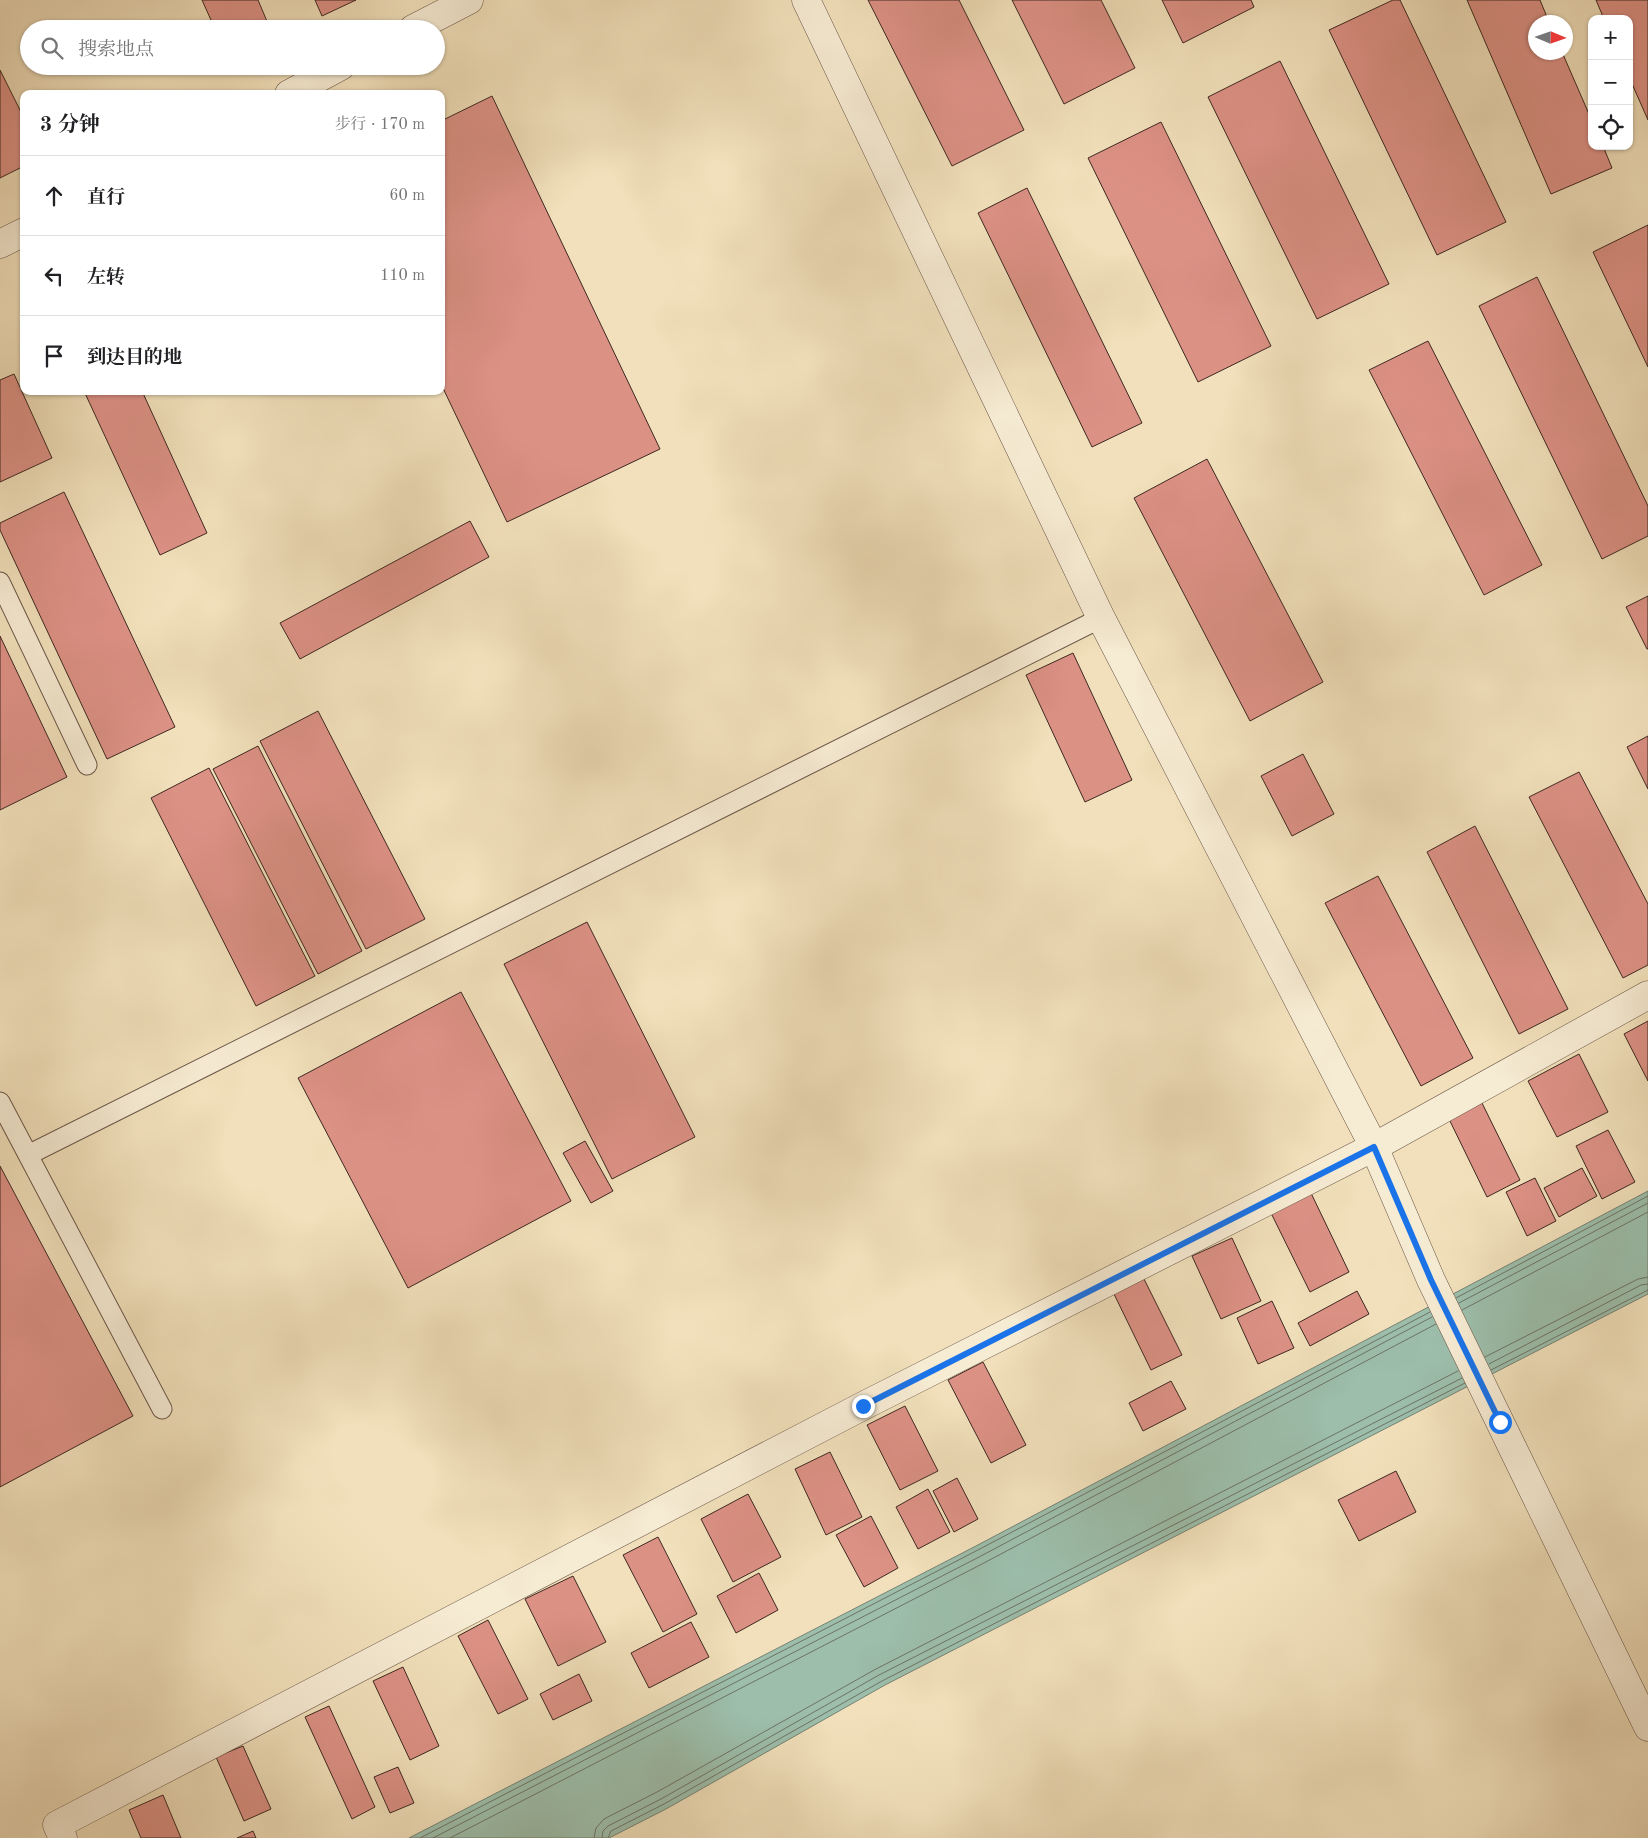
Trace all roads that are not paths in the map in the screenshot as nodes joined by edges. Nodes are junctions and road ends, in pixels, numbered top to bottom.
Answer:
1 (468, 0) edge
2 (806, 0) edge
3 (430, 20) edge
4 (324, 75) edge
5 (296, 90) edge
6 (20, 234) edge
7 (0, 244) edge
8 (0, 582) edge
9 (1101, 618) junction
10 (87, 765) dead end
11 (1648, 995) edge
12 (0, 1102) edge
13 (1374, 1147) junction
14 (28, 1155) junction
15 (162, 1409) dead end
16 (1648, 1727) edge
17 (63, 1838) edge

1 - 3 street
2 - 9 street
4 - 5 street
6 - 7 street
8 - 10 lane
9 - 13 street
9 - 14 lane
11 - 13 street
12 - 14 lane
13 - 16 street
13 - 17 street
14 - 15 lane

